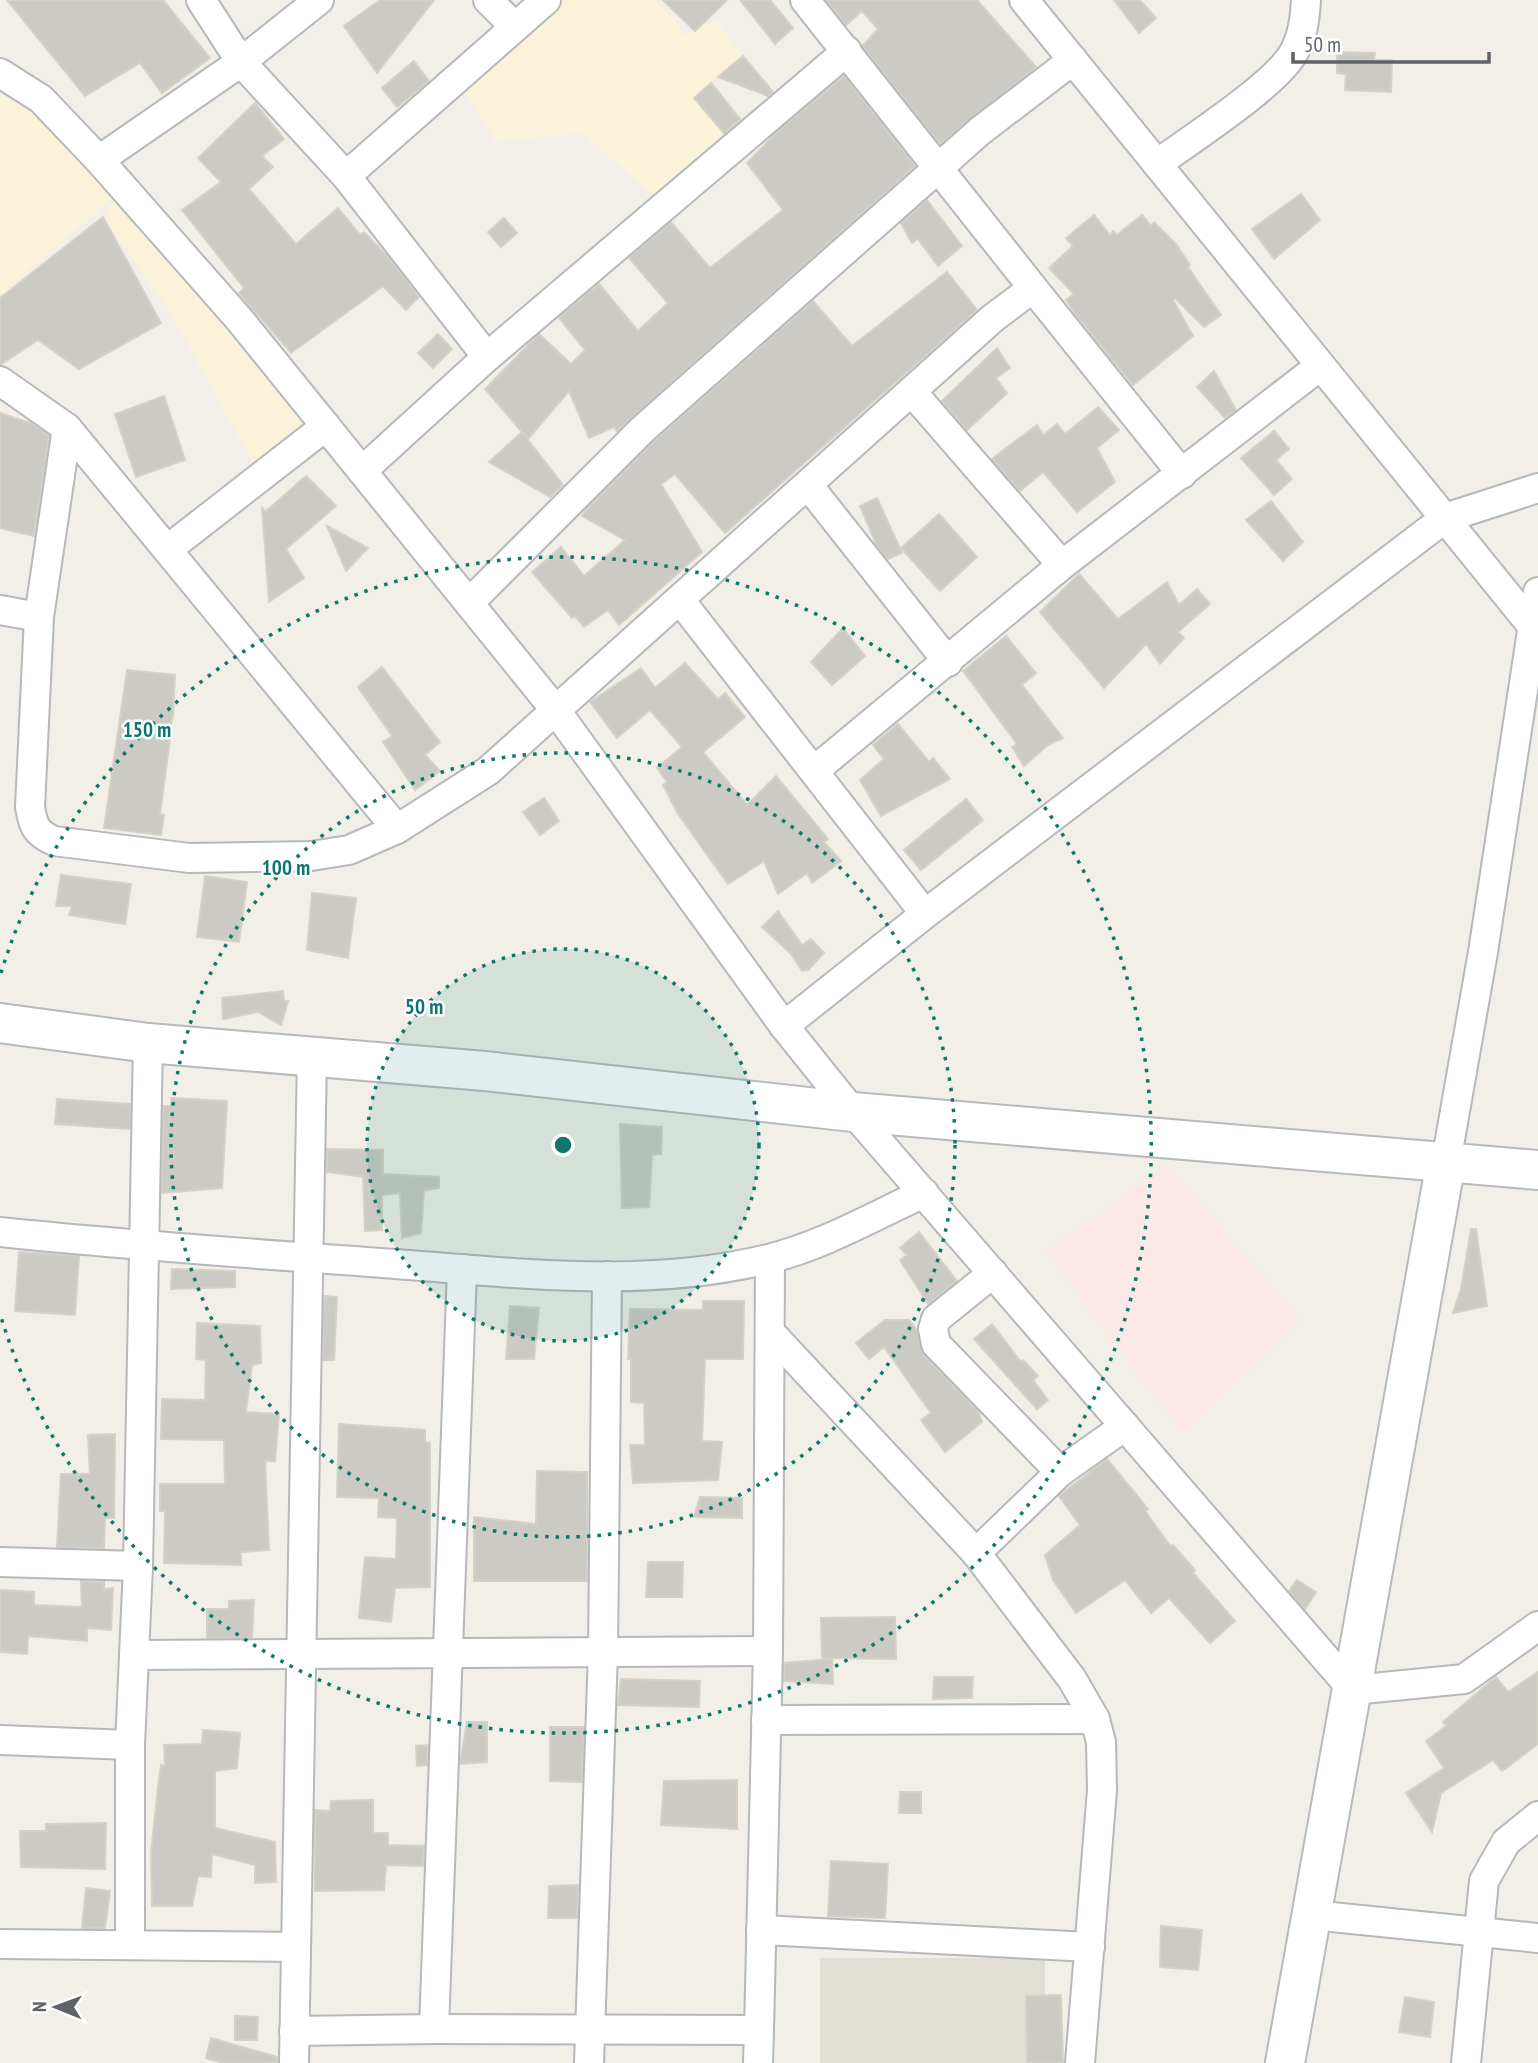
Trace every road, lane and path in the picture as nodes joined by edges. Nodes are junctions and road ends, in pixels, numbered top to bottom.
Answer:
1 (201, 0) edge
2 (319, 0) edge
3 (488, 0) edge
4 (546, 0) edge
5 (805, 0) edge
6 (1024, 0) edge
7 (1306, 0) edge
8 (515, 27) junction
9 (847, 51) junction
10 (1073, 60) junction
11 (240, 62) junction
12 (0, 73) edge
13 (99, 160) junction
14 (1157, 164) junction
15 (940, 166) junction
16 (346, 176) junction
17 (1033, 288) junction
18 (487, 357) junction
19 (1320, 366) junction
20 (0, 381) edge
21 (912, 392) junction
22 (326, 426) junction
23 (67, 428) junction
24 (362, 471) junction
25 (1182, 474) junction
26 (808, 485) junction
27 (1538, 488) edge
28 (1445, 518) junction
29 (168, 550) junction
30 (1062, 565) junction
31 (1538, 592) edge
32 (680, 600) junction
33 (469, 603) junction
34 (0, 610) edge
35 (39, 617) junction
36 (1533, 627) junction
37 (948, 662) junction
38 (557, 712) junction
39 (815, 770) junction
40 (397, 829) junction
41 (925, 914) junction
42 (0, 1023) edge
43 (784, 1026) junction
44 (148, 1043) junction
45 (312, 1055) junction
46 (853, 1112) junction
47 (1446, 1162) junction
48 (1538, 1170) edge
49 (924, 1193) junction
50 (0, 1232) edge
51 (142, 1247) junction
52 (309, 1258) junction
53 (771, 1259) junction
54 (462, 1269) junction
55 (993, 1273) junction
56 (607, 1276) junction
57 (770, 1332) junction
58 (1125, 1426) junction
59 (1060, 1472) junction
60 (976, 1553) junction
61 (0, 1562) edge
62 (138, 1566) junction
63 (1538, 1626) edge
64 (603, 1651) junction
65 (768, 1651) junction
66 (445, 1654) junction
67 (135, 1655) junction
68 (300, 1657) junction
69 (1353, 1690) junction
70 (1095, 1719) junction
71 (766, 1720) junction
72 (0, 1740) edge
73 (130, 1745) junction
74 (1538, 1816) edge
75 (1312, 1915) junction
76 (761, 1930) junction
77 (1479, 1932) junction
78 (1538, 1938) edge
79 (0, 1944) edge
80 (130, 1945) junction
81 (296, 1947) junction
82 (1090, 1947) junction
83 (590, 2028) junction
84 (434, 2029) junction
85 (759, 2030) junction
86 (294, 2031) junction
87 (294, 2063) edge
88 (589, 2063) edge
89 (758, 2063) edge
90 (1080, 2063) edge
91 (1285, 2063) edge
92 (1466, 2063) edge

1 - 11 street
2 - 11 street
3 - 8 street
4 - 8 street
5 - 9 street
6 - 10 street
7 - 14 street
8 - 16 street
9 - 15 street
9 - 18 street
10 - 14 street
10 - 15 street
11 - 13 street
11 - 16 street
12 - 13 street
13 - 22 street
14 - 19 street
15 - 17 street
15 - 33 street
16 - 18 street
17 - 21 street
17 - 25 street
18 - 24 street
19 - 25 street
19 - 28 street
20 - 23 street
21 - 26 street
21 - 30 street
22 - 24 street
22 - 29 street
23 - 29 street
23 - 35 street
24 - 33 street
25 - 30 street
26 - 32 street
26 - 37 street
27 - 28 street
28 - 36 street
28 - 41 street
29 - 40 street
30 - 37 street
31 - 36 street
32 - 38 street
32 - 39 street
33 - 38 street
34 - 35 street
35 - 40 street
36 - 47 street
37 - 39 street
38 - 40 street
38 - 43 street
39 - 41 street
41 - 43 street
42 - 44 street
43 - 46 street
44 - 45 street
44 - 51 street
45 - 46 street
45 - 52 street
46 - 47 street
46 - 49 street
47 - 48 street
47 - 69 street
49 - 53 street
49 - 55 street
50 - 51 street
51 - 52 street
51 - 62 street
52 - 54 street
52 - 68 street
53 - 56 street
53 - 57 street
54 - 56 street
54 - 66 street
55 - 58 street
55 - 59 street
56 - 64 street
57 - 60 street
57 - 65 street
58 - 59 street
58 - 69 street
59 - 60 street
60 - 70 street
61 - 62 street
62 - 67 street
63 - 69 street
64 - 65 street
64 - 66 street
64 - 83 street
65 - 71 street
66 - 68 street
66 - 84 street
67 - 68 street
67 - 73 street
68 - 81 street
69 - 75 street
70 - 71 street
70 - 82 street
71 - 76 street
72 - 73 street
73 - 80 street
74 - 77 street
75 - 77 street
75 - 91 street
76 - 82 street
76 - 85 street
77 - 78 street
77 - 92 street
79 - 80 street
80 - 81 street
81 - 86 street
82 - 90 street
83 - 84 street
83 - 85 street
83 - 88 street
84 - 86 street
85 - 89 street
86 - 87 street

